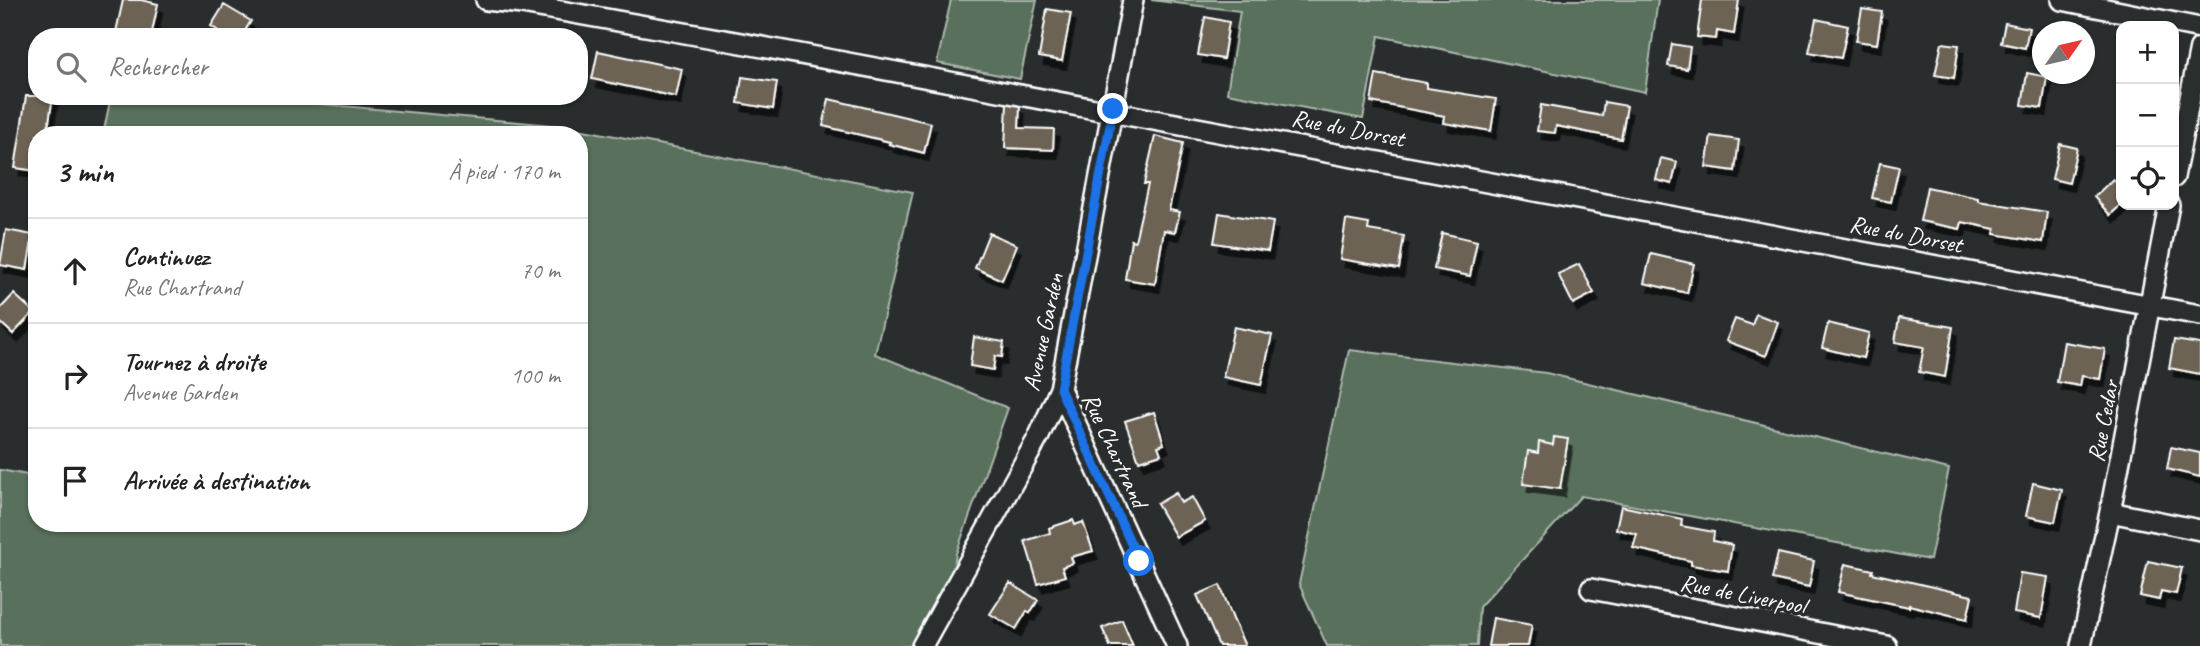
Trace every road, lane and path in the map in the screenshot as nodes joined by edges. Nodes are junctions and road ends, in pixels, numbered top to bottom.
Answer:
1 (486, 0) edge
2 (1133, 0) edge
3 (2062, 0) edge
4 (2200, 28) edge
5 (2200, 48) edge
6 (1113, 109) junction
7 (2179, 152) edge
8 (2168, 210) edge
9 (2150, 306) junction
10 (2200, 315) edge
11 (1060, 389) junction
12 (2110, 512) junction
13 (2200, 530) edge
14 (1591, 589) dead end
15 (933, 628) junction
16 (922, 646) edge
17 (941, 646) edge
18 (1177, 646) edge
19 (1887, 646) edge
20 (2081, 646) edge

1 - 6 street, Rue du Dorset
2 - 6 street, Avenue Garden
3 - 4 street
5 - 7 street
6 - 9 street, Rue du Dorset
6 - 11 street, Avenue Garden
8 - 9 street, Rue Cedar
9 - 10 street, Rue du Dorset
9 - 12 street, Rue Cedar
11 - 15 street, Avenue Garden
11 - 18 street, Rue Chartrand
12 - 13 street
12 - 20 street, Rue Cedar
14 - 19 street, Rue de Liverpool
15 - 16 street, Avenue Garden
15 - 17 street

